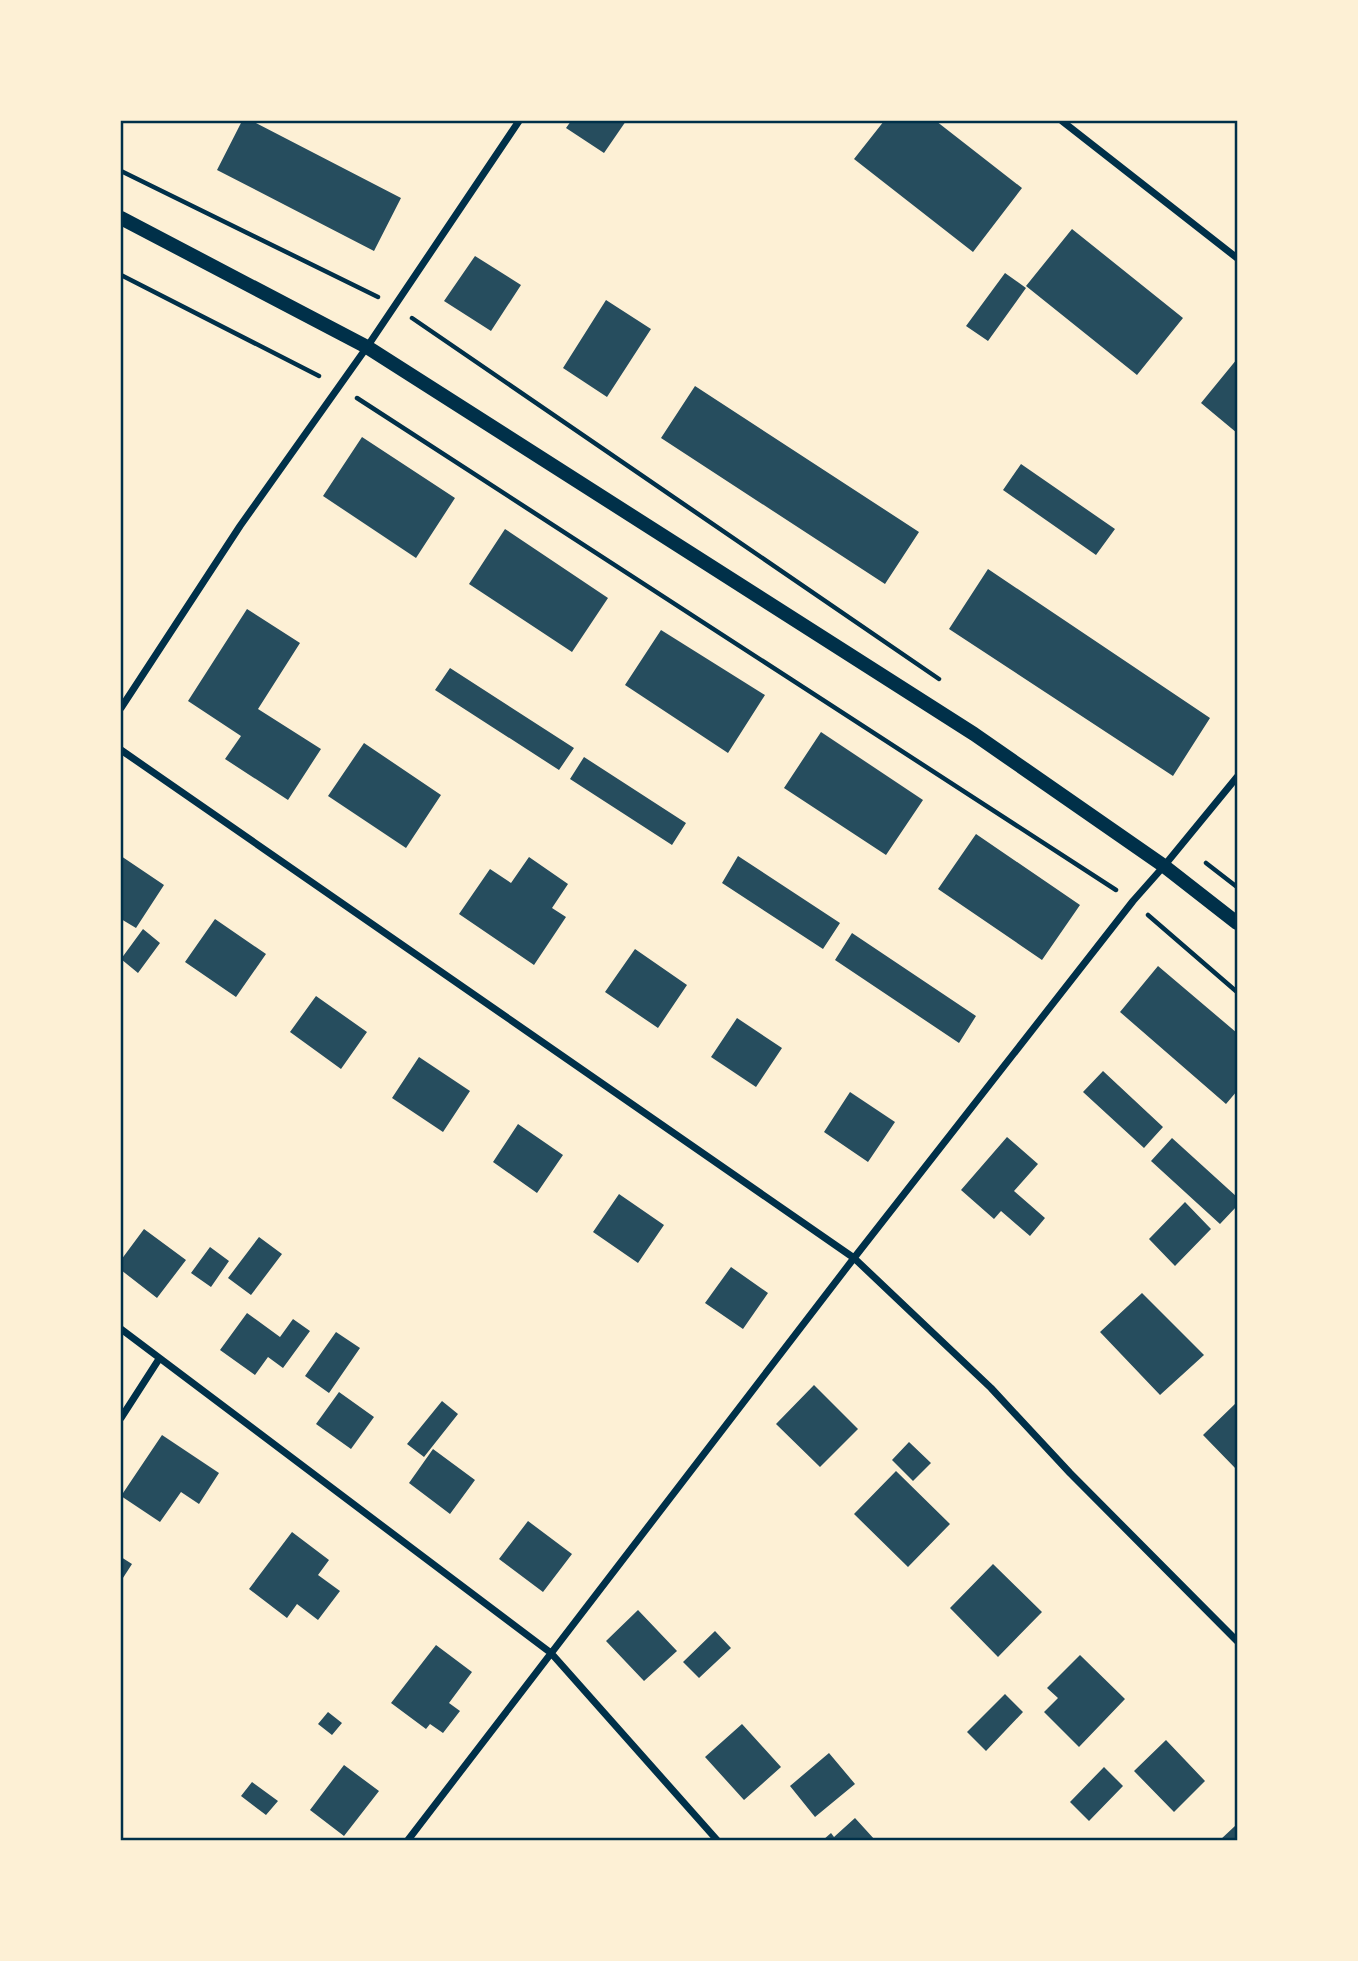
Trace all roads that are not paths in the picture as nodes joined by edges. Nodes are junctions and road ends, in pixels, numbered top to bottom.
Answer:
1 (519, 121) edge
2 (1062, 121) edge
3 (121, 218) edge
4 (1237, 258) edge
5 (367, 347) junction
6 (121, 708) edge
7 (121, 750) edge
8 (1237, 776) edge
9 (1164, 866) junction
10 (1237, 923) edge
11 (854, 1258) junction
12 (121, 1329) edge
13 (159, 1359) junction
14 (121, 1418) edge
15 (1237, 1642) edge
16 (551, 1653) junction
17 (408, 1840) edge
18 (717, 1840) edge

1 - 5 street
2 - 4 street
3 - 5 main road
5 - 6 street
5 - 9 main road
7 - 11 street
8 - 9 street
9 - 10 main road
9 - 11 street
11 - 15 street
11 - 16 street
12 - 13 street
13 - 14 street
13 - 16 street
16 - 17 street
16 - 18 street

